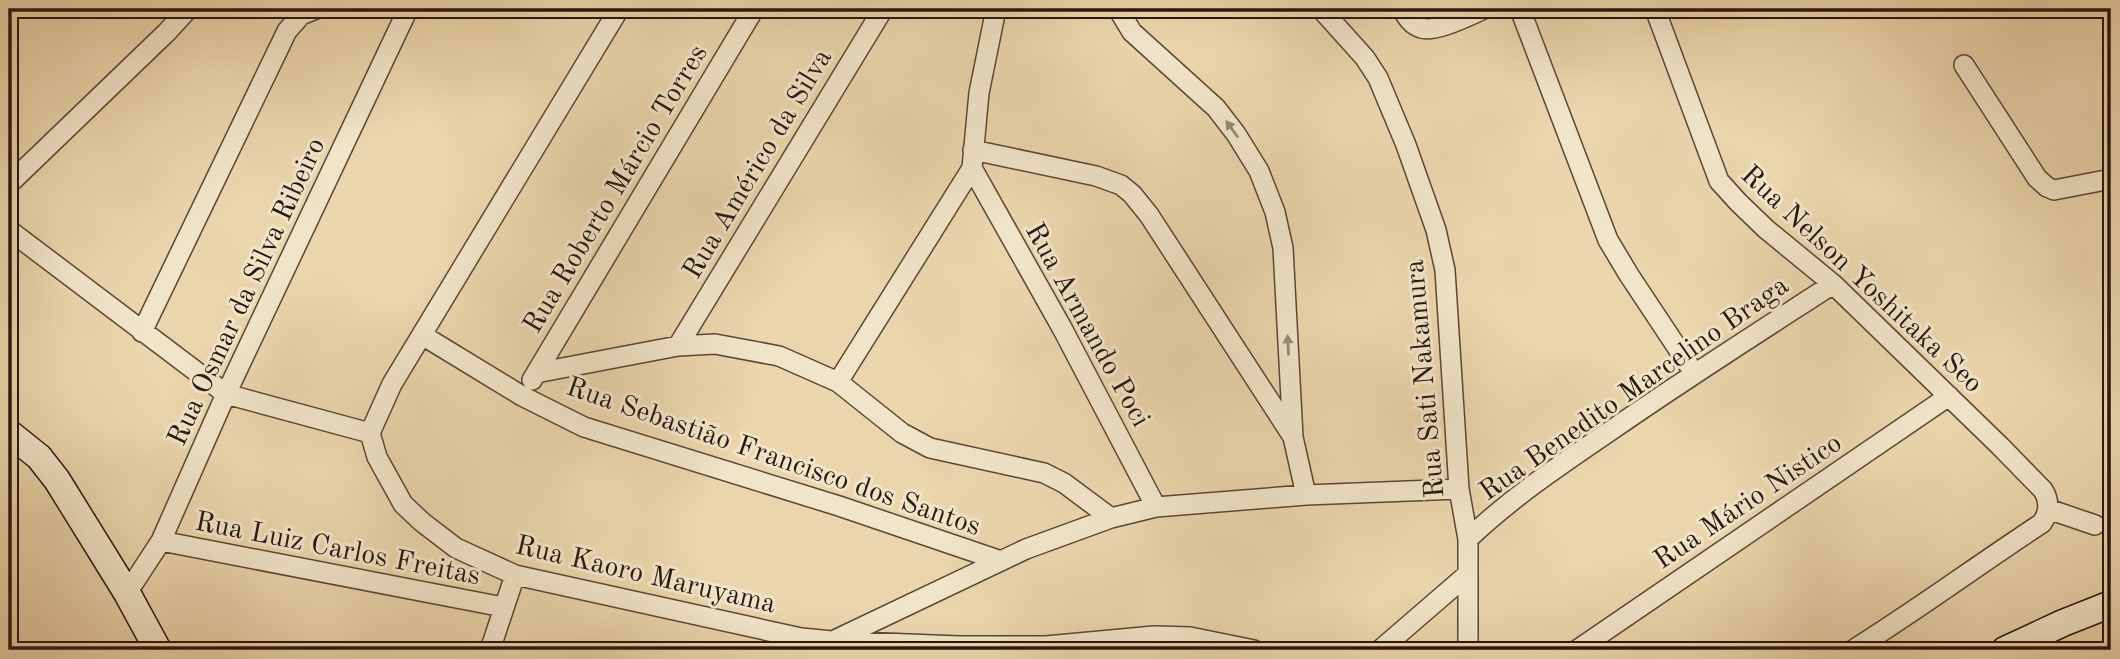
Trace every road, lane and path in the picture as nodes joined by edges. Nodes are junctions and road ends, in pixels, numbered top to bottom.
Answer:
1 (188, 9) edge
2 (316, 9) edge
3 (391, 9) edge
4 (408, 9) edge
5 (619, 9) edge
6 (754, 9) edge
7 (883, 9) edge
8 (996, 9) edge
9 (1118, 9) edge
10 (1321, 9) edge
11 (1402, 9) edge
12 (1484, 9) edge
13 (1520, 9) edge
14 (1655, 9) edge
15 (1964, 65) dead end
16 (972, 159) junction
17 (2111, 179) edge
18 (9, 184) edge
19 (9, 230) edge
20 (1833, 284) junction
21 (142, 332) junction
22 (422, 335) junction
23 (678, 346) junction
24 (536, 373) junction
25 (1290, 373) junction
26 (1694, 373) junction
27 (838, 382) junction
28 (1262, 389) junction
29 (226, 394) junction
30 (522, 396) junction
31 (1949, 396) junction
32 (9, 433) edge
33 (370, 433) junction
34 (1293, 438) junction
35 (1459, 489) junction
36 (1306, 495) junction
37 (1156, 507) junction
38 (2045, 516) junction
39 (1111, 518) junction
40 (2095, 525) dead end
41 (1468, 539) junction
42 (161, 541) junction
43 (1001, 561) junction
44 (514, 575) junction
45 (1468, 575) junction
46 (127, 593) junction
47 (2111, 604) edge
48 (503, 607) junction
49 (832, 641) junction
50 (159, 650) edge
51 (490, 650) edge
52 (1254, 650) edge
53 (1380, 650) edge
54 (1468, 650) edge
55 (1577, 650) edge
56 (1853, 650) edge
57 (2005, 650) edge

1 - 18 street
2 - 21 street
3 - 4 street
4 - 29 street, Rua Osmar da Silva Ribeiro
5 - 22 street
6 - 24 street, Rua Roberto Márcio Torres
7 - 23 street, Rua Américo da Silva
8 - 16 street
25 -> 9 street
10 - 35 street, Rua Sati Nakamura
11 - 12 street
13 - 26 street
14 - 20 street, Rua Nelson Yoshitaka Seo
15 - 17 street
16 - 27 street
16 - 28 street
16 - 37 street, Rua Armando Poci
19 - 21 street
20 - 26 street, Rua Benedito Marcelino Braga
20 - 31 street, Rua Nelson Yoshitaka Seo
21 - 29 street
22 - 30 street, Rua Sebastião Francisco dos Santos
22 - 33 street
23 - 24 street
23 - 27 street
24 - 30 street, Rua Roberto Márcio Torres
25 - 28 street
25 - 34 street
26 - 41 street, Rua Benedito Marcelino Braga
27 - 39 street
28 - 34 street
29 - 33 street
29 - 42 street, Rua Osmar da Silva Ribeiro
30 - 43 street, Rua Sebastião Francisco dos Santos
31 - 38 street, Rua Nelson Yoshitaka Seo
31 - 55 street, Rua Mário Nistico
32 - 46 main road
33 - 44 street, Rua Kaoro Maruyama
34 - 36 street
35 - 36 street, Rua Benedito Marcelino Braga
35 - 41 street, Rua Sati Nakamura
36 - 37 street, Rua Benedito Marcelino Braga
37 - 39 street, Rua Benedito Marcelino Braga
38 - 40 street
38 - 56 street
39 - 43 street, Rua Benedito Marcelino Braga
41 - 45 street, Rua Sati Nakamura
42 - 46 street, Rua Osmar da Silva Ribeiro
42 - 48 street, Rua Luiz Carlos Freitas
43 - 49 street, Rua Benedito Marcelino Braga
44 - 48 street
44 - 49 street, Rua Kaoro Maruyama
45 - 53 street
45 - 54 street, Rua Sati Nakamura
46 - 50 main road
47 - 57 main road
48 - 51 street
49 - 52 street, Rua Kaoro Maruyama

